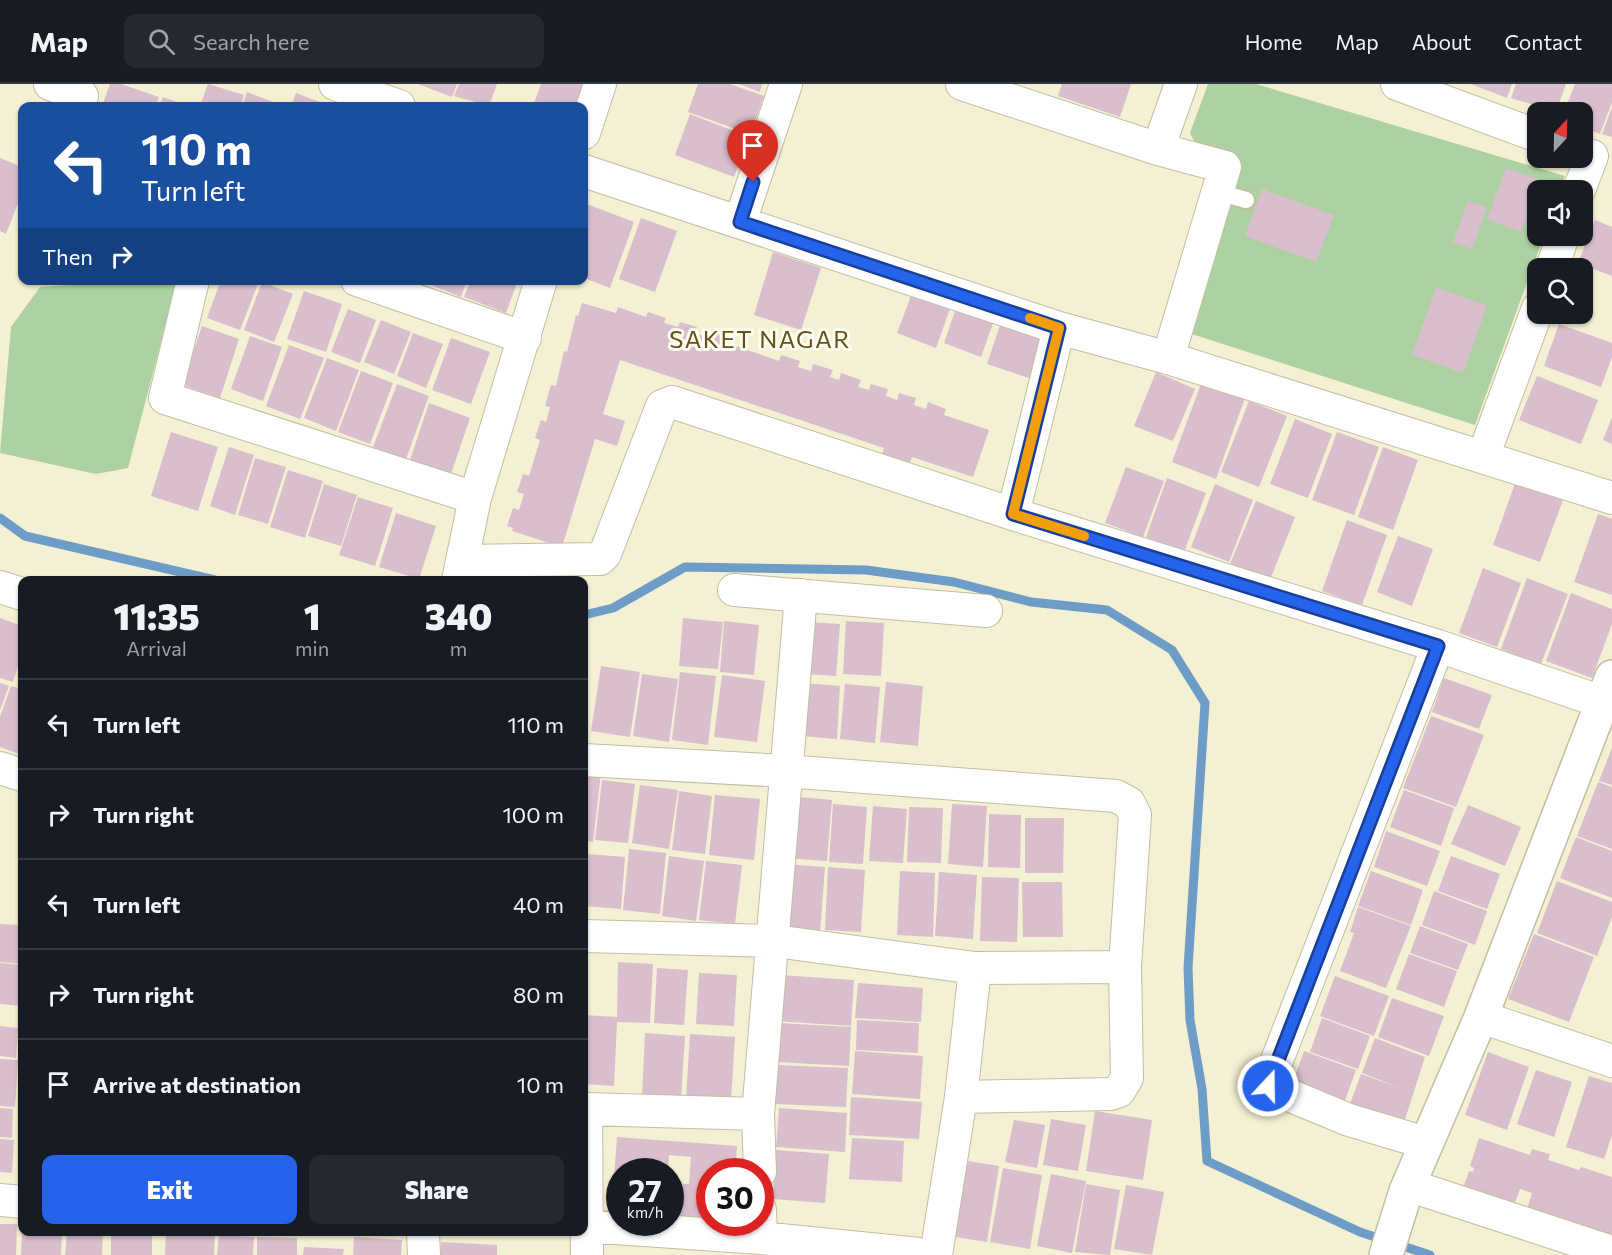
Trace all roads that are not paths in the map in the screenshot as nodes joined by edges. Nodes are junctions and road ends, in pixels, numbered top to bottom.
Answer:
1 (50, 84) edge
2 (335, 84) edge
3 (600, 84) edge
4 (786, 84) edge
5 (1181, 84) edge
6 (1397, 84) edge
7 (973, 86) edge
8 (82, 96) edge
9 (387, 102) edge
10 (588, 121) edge
11 (1527, 132) edge
12 (1158, 149) junction
13 (1595, 157) edge
14 (588, 172) edge
15 (1584, 180) edge
16 (740, 222) junction
17 (192, 285) edge
18 (371, 285) edge
19 (540, 285) edge
20 (1532, 324) edge
21 (1059, 328) junction
22 (525, 338) junction
23 (1168, 358) junction
24 (1483, 457) junction
25 (474, 498) junction
26 (1612, 498) edge
27 (1013, 514) junction
28 (460, 571) edge
29 (0, 586) edge
30 (734, 590) dead end
31 (18, 593) edge
32 (801, 595) junction
33 (986, 611) dead end
34 (1438, 646) junction
35 (1607, 689) edge
36 (588, 760) edge
37 (0, 768) edge
38 (785, 771) junction
39 (18, 774) edge
40 (588, 936) edge
41 (775, 941) junction
42 (1125, 967) junction
43 (975, 968) junction
44 (1481, 1017) junction
45 (1612, 1061) edge
46 (961, 1097) junction
47 (588, 1109) edge
48 (758, 1114) junction
49 (1426, 1143) junction
50 (760, 1158) edge
51 (1407, 1188) junction
52 (0, 1200) edge
53 (18, 1202) edge
54 (774, 1226) edge
55 (696, 1230) edge
56 (423, 1236) edge
57 (587, 1241) edge
58 (1612, 1252) edge
59 (424, 1255) edge
60 (929, 1255) edge
61 (936, 1255) edge
62 (1386, 1255) edge

1 - 8 street
2 - 9 street
3 - 10 street
4 - 16 street
5 - 12 street
6 - 11 street
7 - 12 street
12 - 23 street
13 - 15 street
14 - 16 street
16 - 21 street
17 - 25 street
18 - 22 street
19 - 22 street
20 - 24 street
21 - 23 street
21 - 27 street
22 - 25 street
23 - 24 street
24 - 26 street
25 - 28 street
27 - 28 street
27 - 34 street
29 - 31 street
30 - 32 street
32 - 33 street
32 - 38 street
34 - 35 street
34 - 49 street
35 - 44 street
36 - 38 street
37 - 39 street
38 - 41 street
38 - 42 street
40 - 41 street
41 - 43 street
41 - 48 street
42 - 43 street
42 - 46 street
43 - 46 street
44 - 45 street
44 - 49 street
46 - 61 street
47 - 48 street
48 - 50 street
49 - 51 street
51 - 58 street
51 - 62 street
52 - 53 street
54 - 60 street
55 - 57 street
56 - 59 street

